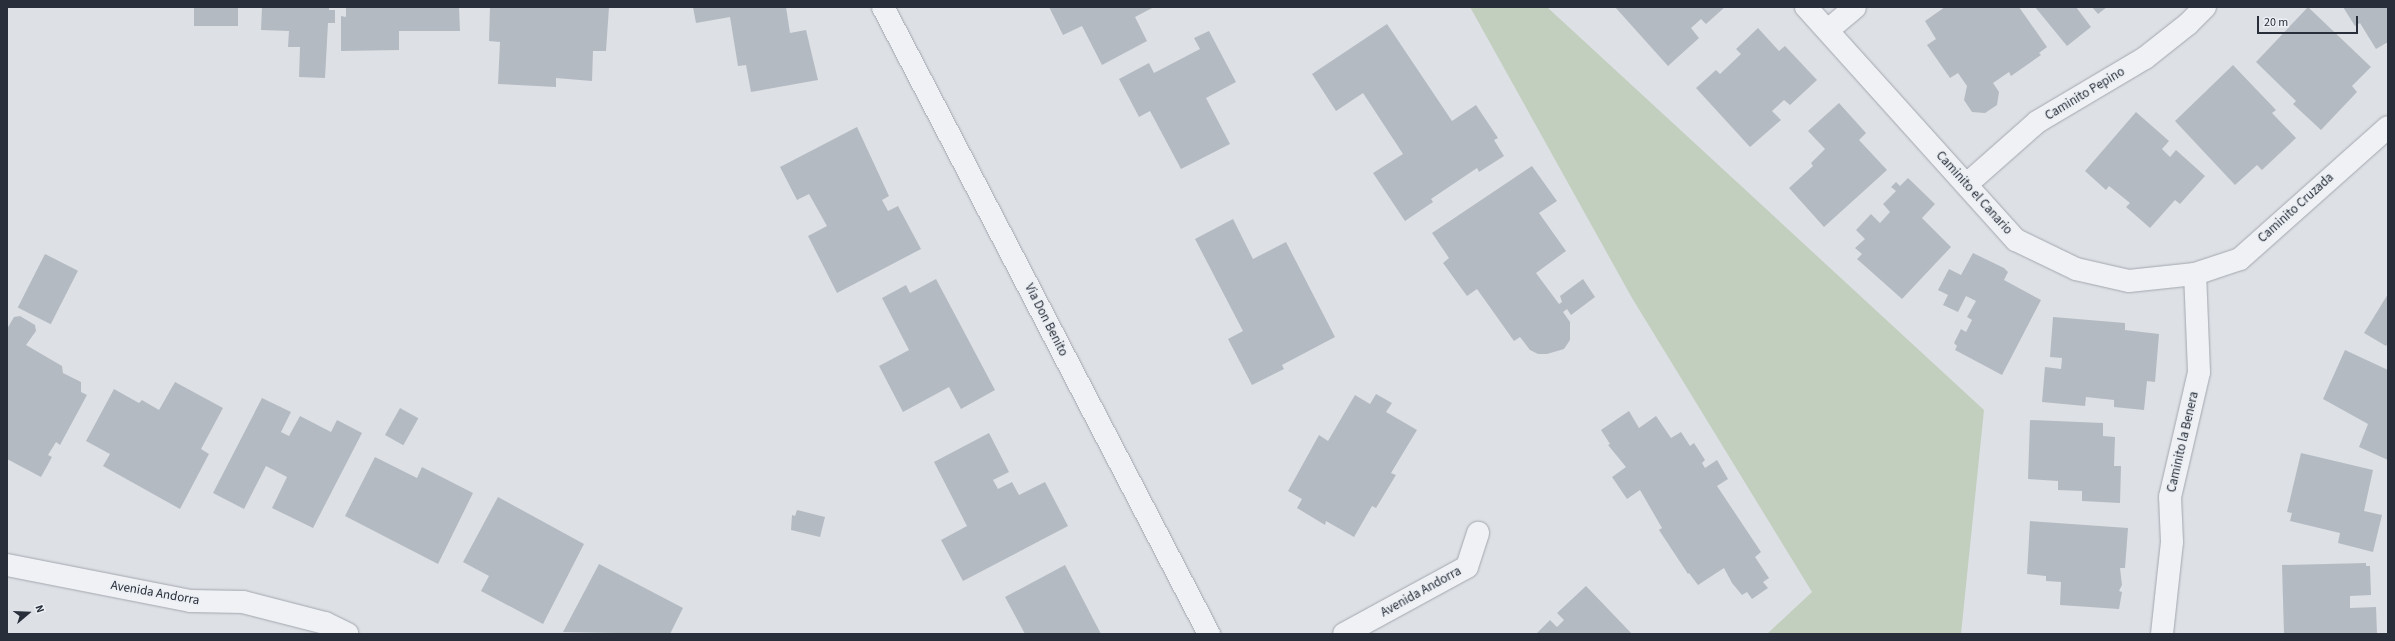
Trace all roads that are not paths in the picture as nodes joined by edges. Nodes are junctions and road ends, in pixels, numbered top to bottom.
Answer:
1 (883, 7) edge
2 (1806, 7) edge
3 (1855, 7) edge
4 (2205, 7) edge
5 (1828, 30) junction
6 (2388, 127) edge
7 (1967, 184) junction
8 (2195, 274) junction
9 (1478, 533) dead end
10 (7, 565) edge
11 (348, 634) edge
12 (1209, 634) edge
13 (1344, 634) edge
14 (2162, 634) edge

1 - 12 street, Via Don Benito
2 - 5 street, Caminito el Canario
3 - 5 street
4 - 7 street, Caminito Pepino
5 - 7 street, Caminito el Canario
6 - 8 street, Caminito Cruzada
7 - 8 street, Caminito el Canario
8 - 14 street, Caminito la Benera
9 - 13 street, Avenida Andorra
10 - 11 street, Avenida Andorra

